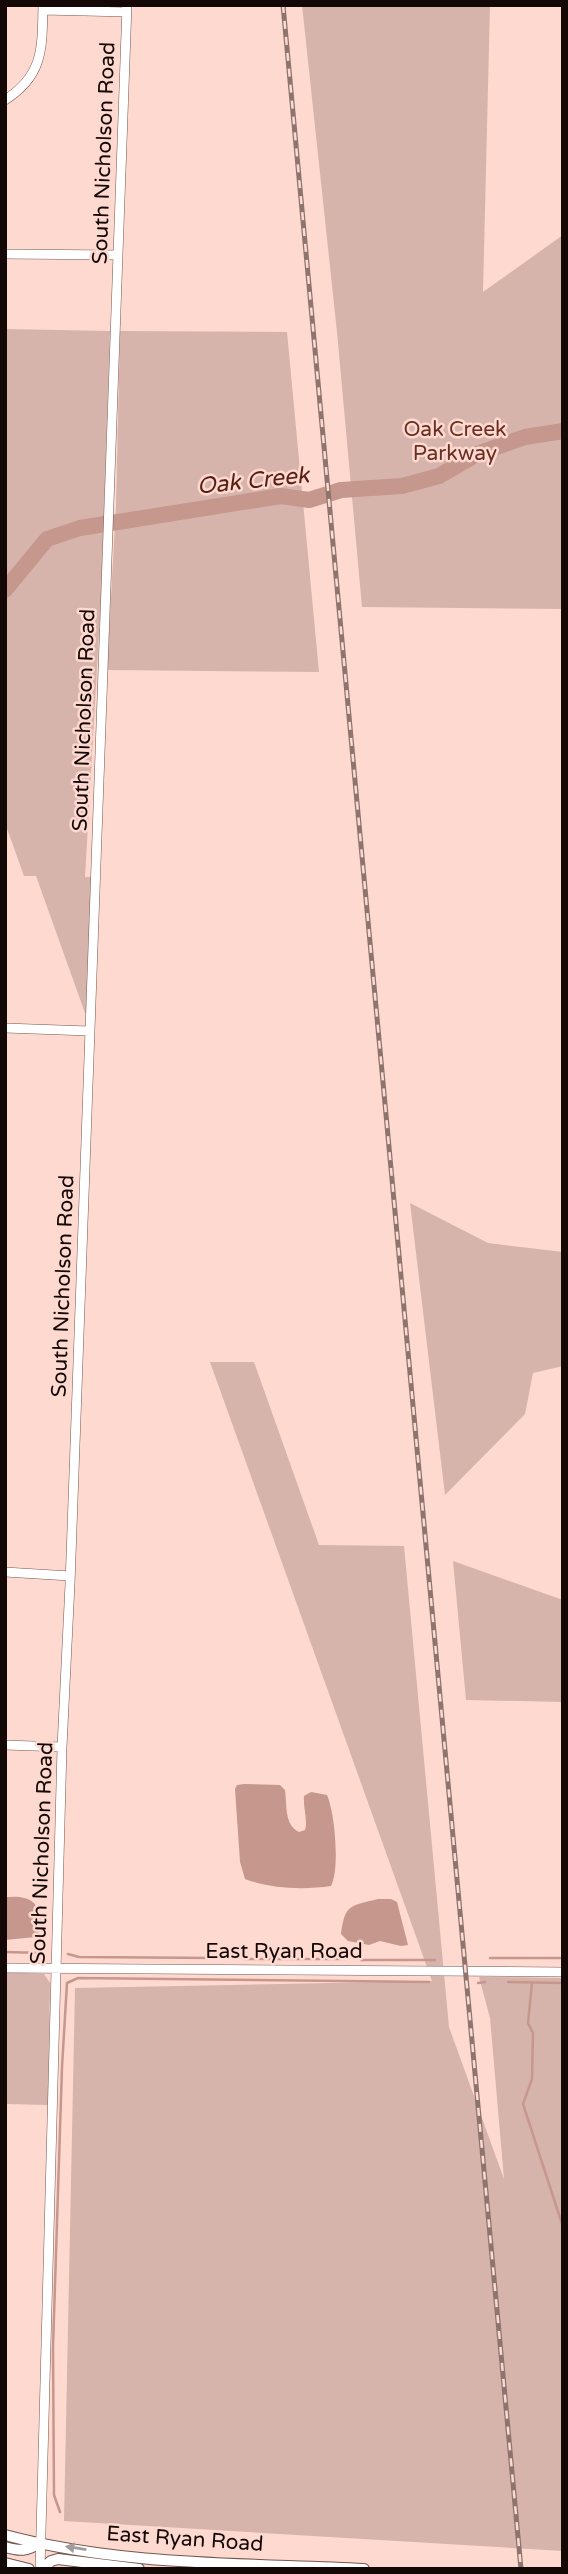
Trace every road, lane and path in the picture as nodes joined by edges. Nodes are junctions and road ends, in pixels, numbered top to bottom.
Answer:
1 (43, 7) edge
2 (127, 8) edge
3 (5, 100) edge
4 (5, 254) edge
5 (118, 255) junction
6 (5, 1028) edge
7 (89, 1031) junction
8 (5, 1572) edge
9 (70, 1576) junction
10 (5, 1745) edge
11 (62, 1747) junction
12 (5, 1968) edge
13 (56, 1968) junction
14 (563, 1972) edge
15 (5, 2535) edge
16 (40, 2542) junction
17 (5, 2547) edge
18 (5, 2563) edge
19 (292, 2565) junction
20 (29, 2569) edge
21 (41, 2569) edge
22 (139, 2569) edge
23 (215, 2569) edge
24 (364, 2569) edge

1 - 2 street
1 - 3 street
2 - 5 street, South Nicholson Road
4 - 5 street
5 - 7 street, South Nicholson Road
6 - 7 street
7 - 9 street, South Nicholson Road
8 - 9 street
9 - 11 street, South Nicholson Road
10 - 11 street
11 - 13 street, South Nicholson Road
12 - 13 street, East Ryan Road
13 - 14 street, East Ryan Road
13 - 16 street, South Nicholson Road
15 - 16 main road, East Ryan Road
16 - 17 main road
19 -> 16 main road, East Ryan Road
16 - 21 street, South Nicholson Road
18 - 20 main road
19 - 23 main road
19 - 24 main road, East Ryan Road
21 - 22 main road

